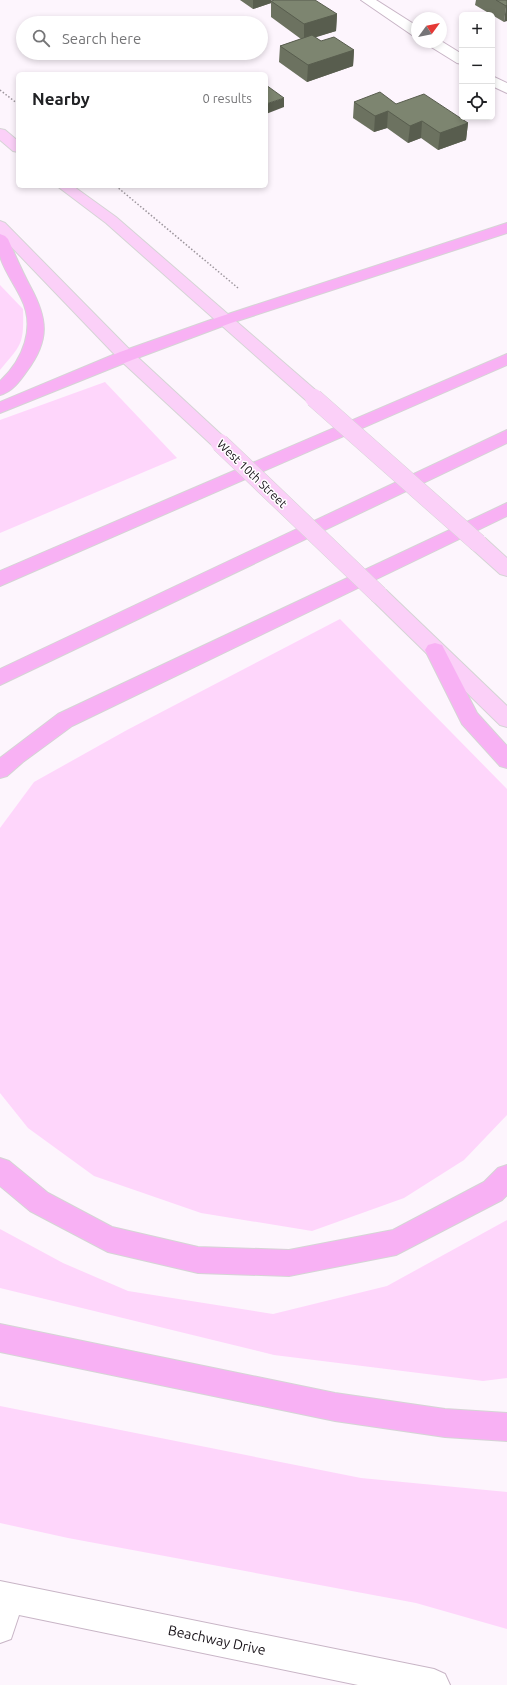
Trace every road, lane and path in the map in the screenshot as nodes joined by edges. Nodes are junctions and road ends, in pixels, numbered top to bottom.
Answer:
1 (367, 0) edge
2 (411, 28) edge
3 (443, 48) edge
4 (459, 58) edge
5 (495, 82) edge
6 (507, 89) edge
7 (0, 90) edge
8 (16, 102) edge
9 (0, 133) edge
10 (16, 146) edge
11 (67, 188) edge
12 (118, 188) edge
13 (0, 226) edge
14 (507, 228) edge
15 (0, 239) edge
16 (225, 277) dead end
17 (225, 320) junction
18 (126, 356) junction
19 (507, 359) edge
20 (0, 390) edge
21 (0, 408) edge
22 (507, 436) edge
23 (507, 509) edge
24 (507, 569) edge
25 (0, 579) edge
26 (435, 650) junction
27 (0, 678) edge
28 (507, 720) edge
29 (507, 760) edge
30 (0, 770) edge
31 (0, 1170) edge
32 (507, 1177) edge
33 (0, 1338) edge
34 (507, 1427) edge
35 (5, 1597) edge
36 (0, 1628) edge
37 (434, 1685) edge

1 - 2 street
3 - 4 street
5 - 6 street
7 - 8 path
9 - 10 main road
11 - 17 main road
12 - 16 path
13 - 18 main road, West 10th Street
14 - 17 highway
15 - 20 highway
17 - 18 highway
17 - 24 main road, bridge
18 - 21 highway
18 - 26 main road, West 10th Street, bridge
19 - 25 highway
22 - 27 highway
23 - 30 highway
26 - 28 main road, West 10th Street
26 - 29 highway
31 - 32 highway
33 - 34 highway
35 - 36 street
35 - 37 street, Beachway Drive

